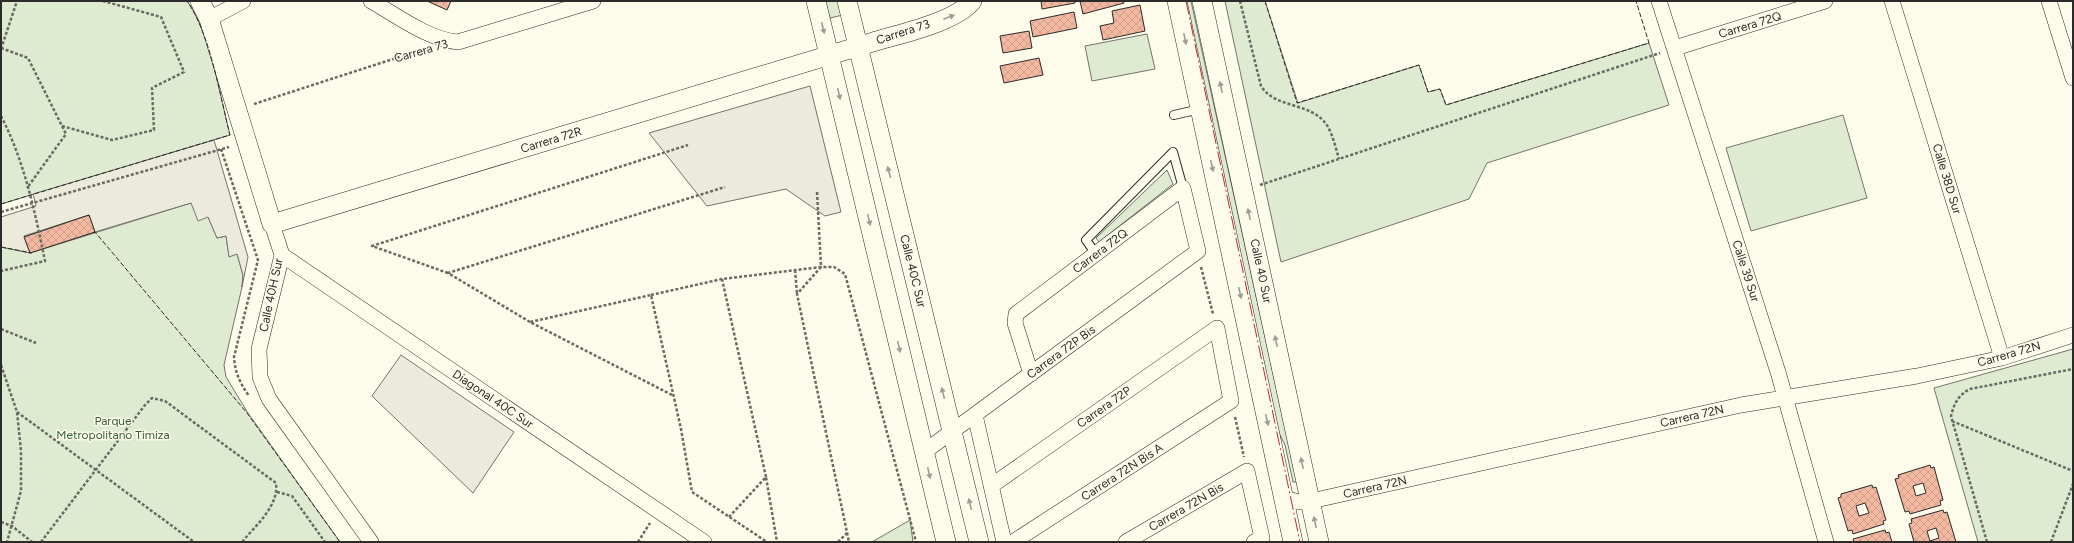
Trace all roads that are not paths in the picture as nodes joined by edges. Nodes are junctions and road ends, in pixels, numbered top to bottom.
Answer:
1 (200, 1) edge
2 (243, 1) edge
3 (371, 1) edge
4 (592, 1) edge
5 (816, 1) edge
6 (847, 1) edge
7 (972, 1) edge
8 (1177, 1) edge
9 (1202, 1) edge
10 (1659, 1) edge
11 (1826, 1) edge
12 (1892, 1) edge
13 (2049, 1) edge
14 (209, 20) junction
15 (858, 47) junction
16 (1675, 48) junction
17 (830, 56) junction
18 (2073, 78) edge
19 (1200, 109) junction
20 (1174, 115) dead end
21 (1183, 188) junction
22 (272, 224) junction
23 (1096, 254) junction
24 (282, 255) junction
25 (1217, 328) joint
26 (2073, 335) edge
27 (2002, 358) junction
28 (1031, 374) junction
29 (1786, 397) junction
30 (974, 415) junction
31 (952, 431) junction
32 (924, 452) junction
33 (991, 486) junction
34 (1285, 498) junction
35 (1310, 501) junction
36 (1289, 522) junction
37 (1258, 540) edge
38 (371, 542) edge
39 (704, 542) edge
40 (946, 542) edge
41 (979, 542) edge
42 (1004, 542) edge
43 (1013, 542) edge
44 (1126, 542) edge
45 (1293, 542) edge
46 (1319, 542) edge
47 (1826, 542) edge

1 - 14 street, Calle 40H Sur
2 - 14 street
3 - 4 street, Carrera 73
5 -> 17 street
6 - 15 street, Calle 40C Sur
15 -> 7 street, Carrera 73
8 -> 19 street
35 -> 9 street, Calle 40 Sur
10 - 16 street, Calle 39 Sur
11 - 16 street, Carrera 72Q
12 - 27 street, Calle 38D Sur
13 - 18 street
14 - 22 street, Calle 40H Sur
15 - 17 street, Carrera 73
31 -> 15 street, Calle 40C Sur
16 - 29 street, Calle 39 Sur
17 - 22 street, Carrera 72R
17 -> 32 street
19 - 20 lane
19 -> 34 street
21 - 23 street, Carrera 72Q
21 - 23 lane
21 - 28 street, Carrera 72P Bis
22 - 24 street, Calle 40H Sur
23 - 28 street, Carrera 72Q
24 - 38 street, Calle 40H Sur
24 - 39 street, Diagonal 40C Sur
25 - 33 street, Carrera 72P
25 - 43 street, Carrera 72N Bis A
26 - 27 street, Carrera 72N
27 - 29 street, Carrera 72N
28 - 30 street, Carrera 72P Bis
29 - 35 street, Carrera 72N
29 - 47 street, Calle 39 Sur
30 - 31 street, Carrera 72P Bis
30 - 33 street
31 - 32 street, Carrera 72P Bis
41 -> 31 street, Calle 40C Sur
32 -> 40 street
33 - 42 street
34 - 35 street, Carrera 72N
34 - 36 street
35 - 36 street, Carrera 72N
46 -> 35 street, Calle 40 Sur
36 - 45 street
37 - 44 street, Carrera 72N Bis

